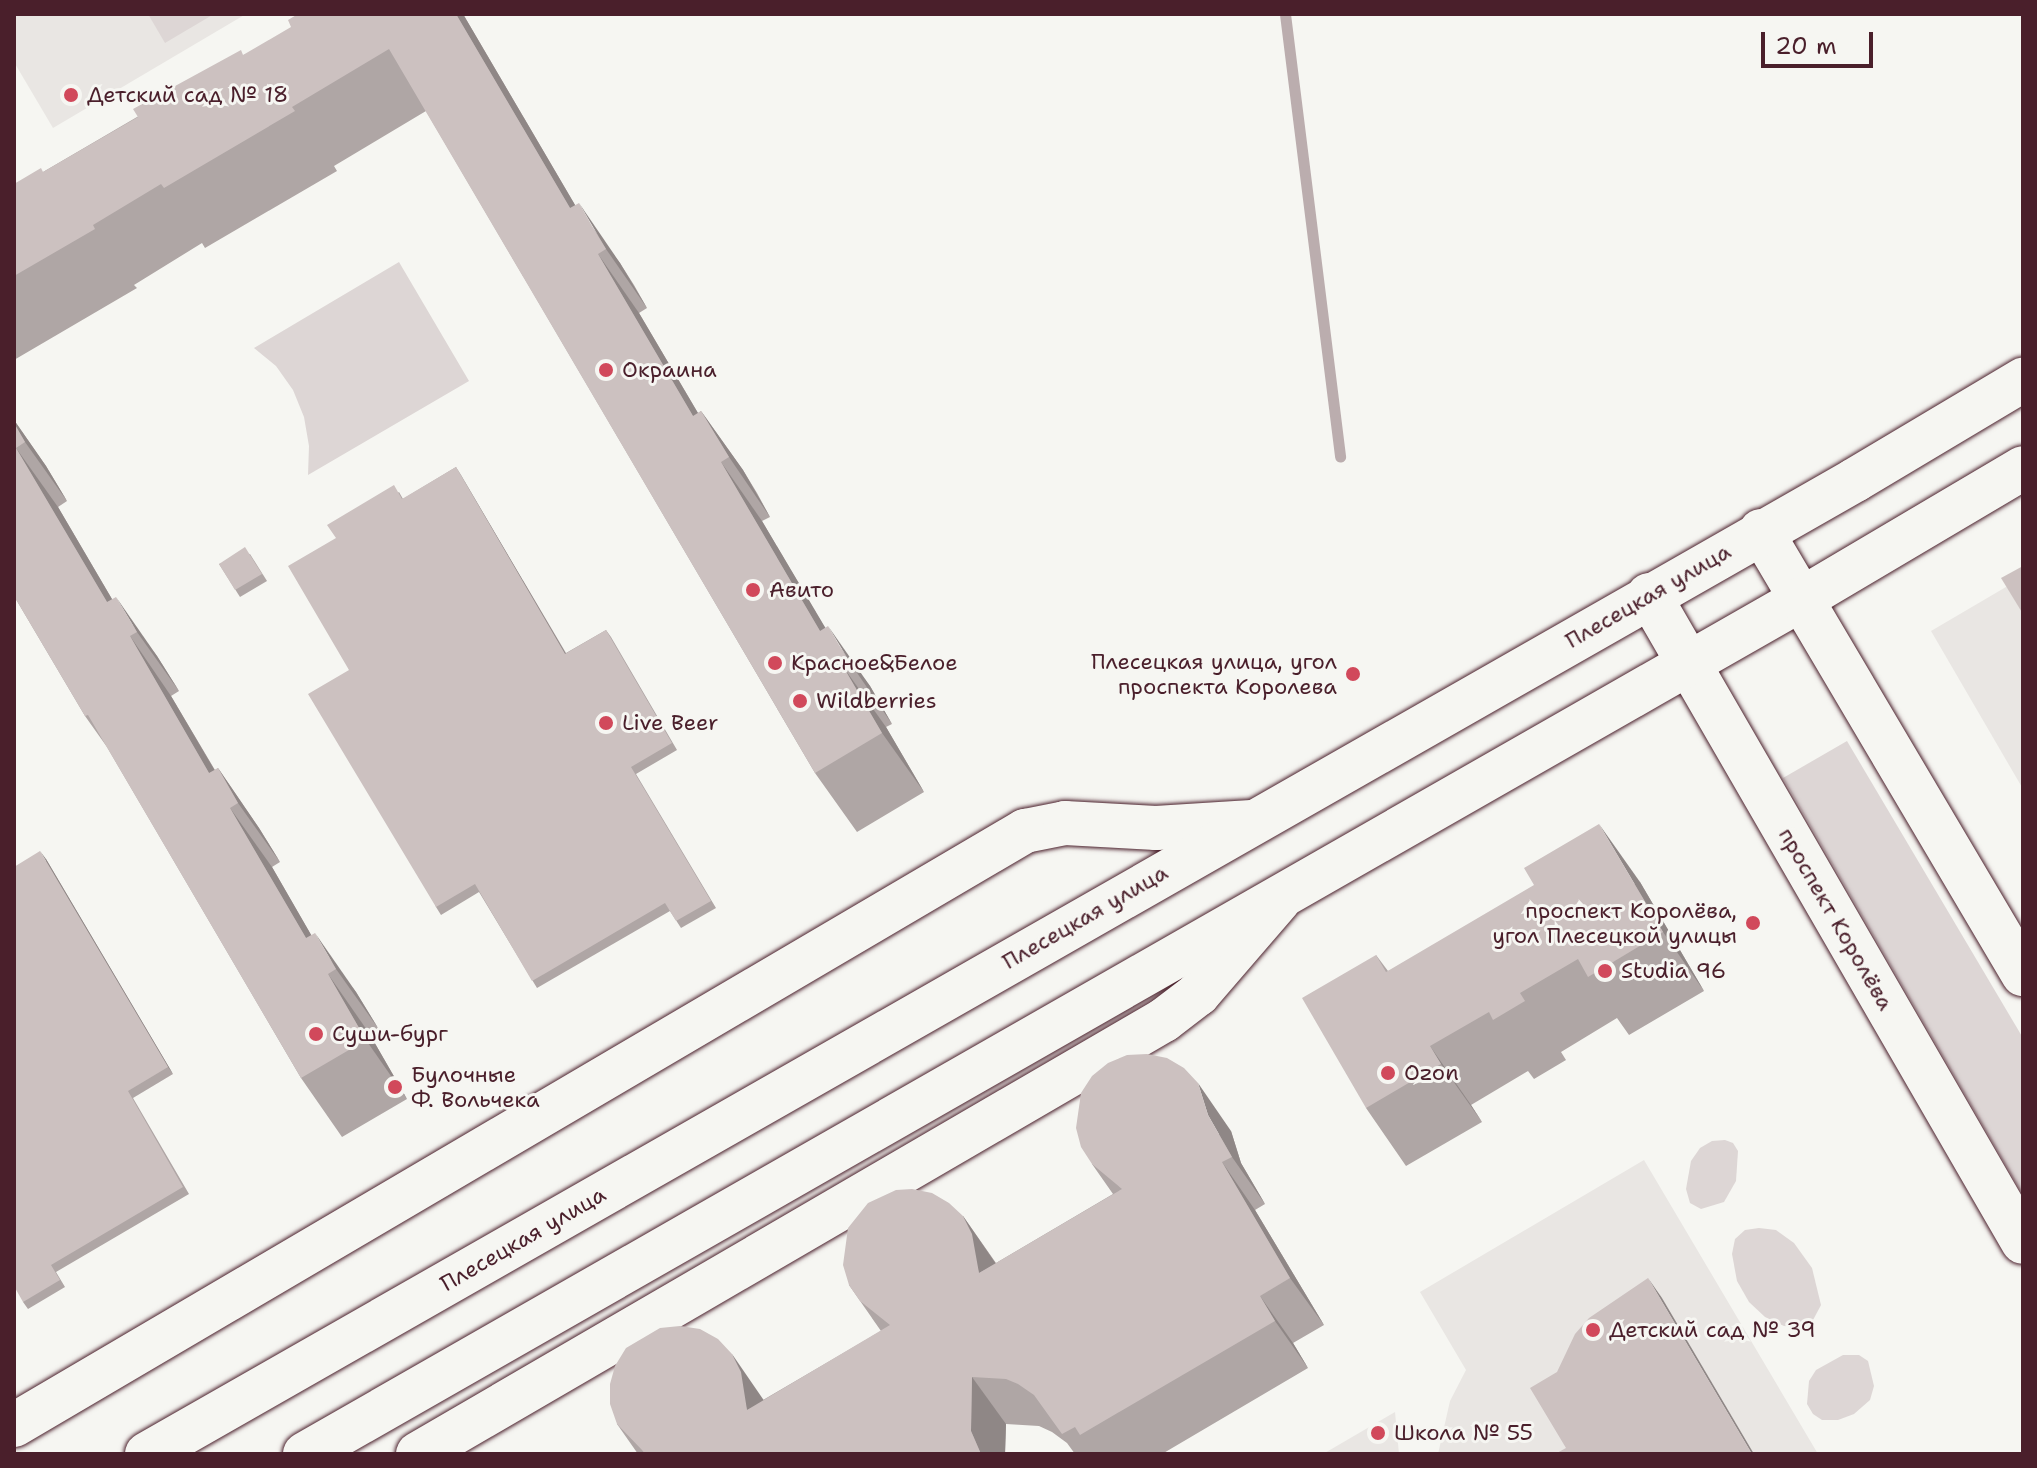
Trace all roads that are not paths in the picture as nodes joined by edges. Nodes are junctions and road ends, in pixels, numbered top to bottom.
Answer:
1 (2023, 380) edge
2 (2023, 468) edge
3 (1761, 531) junction
4 (1649, 595) junction
5 (1800, 600) junction
6 (1688, 663) junction
7 (1252, 822) junction
8 (1284, 895) junction
9 (2023, 974) edge
10 (2023, 1242) edge
11 (14, 1425) edge
12 (147, 1454) edge
13 (305, 1454) edge
14 (418, 1454) edge

1 - 3 main road, Плесецкая улица
2 - 5 main road
3 - 4 main road, Плесецкая улица
3 - 5 main road
4 - 6 main road, проспект Королёва
4 - 7 main road, Плесецкая улица
5 - 6 main road
5 - 9 main road
6 - 8 main road
6 - 10 main road, проспект Королёва
7 - 11 main road
7 - 12 main road, Плесецкая улица
8 - 13 main road
8 - 14 main road

